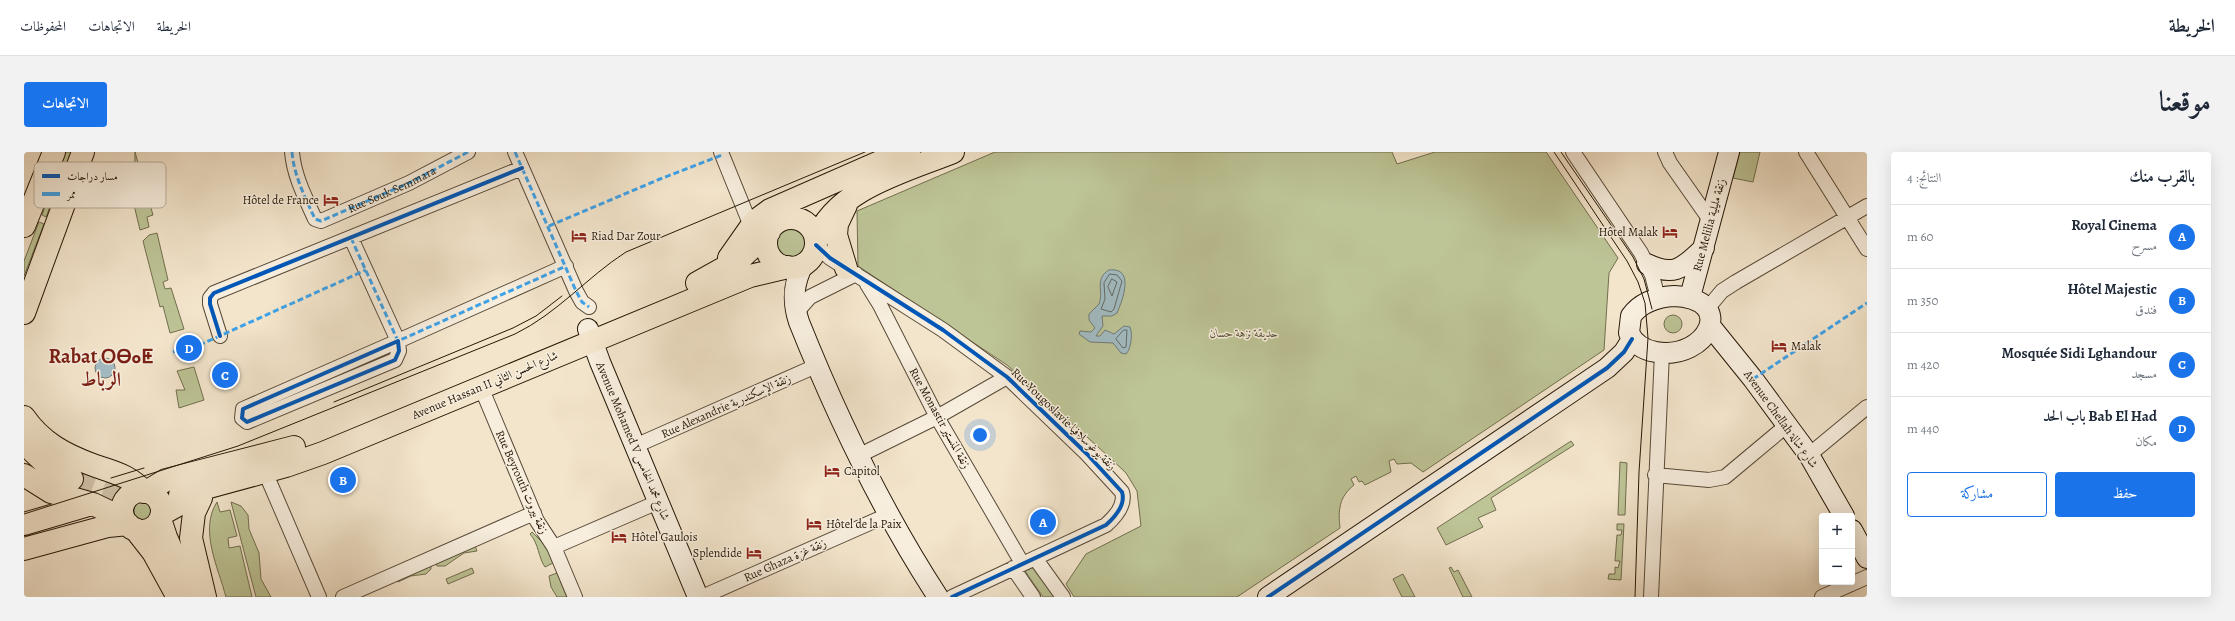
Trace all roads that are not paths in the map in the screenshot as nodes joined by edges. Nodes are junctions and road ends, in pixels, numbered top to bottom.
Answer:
1 (54, 152) edge
2 (83, 152) edge
3 (292, 152) edge
4 (468, 152) edge
5 (515, 152) edge
6 (721, 152) edge
7 (909, 152) edge
8 (915, 152) edge
9 (953, 152) edge
10 (1573, 152) edge
11 (1665, 152) edge
12 (1729, 152) edge
13 (1806, 152) edge
14 (50, 162) edge
15 (79, 162) edge
16 (522, 168) junction
17 (847, 200) junction
18 (34, 201) edge
19 (1867, 206) edge
20 (62, 208) edge
21 (1847, 217) junction
22 (788, 218) junction
23 (1710, 220) junction
24 (24, 226) edge
25 (760, 229) junction
26 (351, 238) junction
27 (49, 241) junction
28 (1704, 247) junction
29 (1867, 249) edge
30 (806, 254) junction
31 (1647, 264) junction
32 (566, 266) junction
33 (851, 271) junction
34 (24, 286) edge
35 (1690, 297) junction
36 (1658, 298) junction
37 (589, 307) dead end
38 (24, 313) edge
39 (796, 313) junction
40 (1709, 318) junction
41 (590, 335) junction
42 (220, 336) dead end
43 (1632, 339) junction
44 (398, 341) junction
45 (1662, 353) junction
46 (816, 366) junction
47 (1007, 377) junction
48 (481, 387) junction
49 (1867, 406) edge
50 (414, 409) junction
51 (24, 417) edge
52 (937, 417) junction
53 (1786, 426) junction
54 (24, 443) edge
55 (635, 446) junction
56 (858, 456) junction
57 (1808, 456) junction
58 (24, 475) edge
59 (1655, 475) junction
60 (72, 479) tunnel mouth
61 (269, 481) junction
62 (145, 492) junction
63 (186, 493) junction
64 (658, 502) junction
65 (94, 511) junction
66 (534, 513) junction
67 (1842, 513) edge
68 (890, 514) junction
69 (161, 516) junction
70 (128, 518) junction
71 (24, 524) edge
72 (24, 532) edge
73 (1855, 536) edge
74 (24, 539) edge
75 (554, 547) junction
76 (24, 549) edge
77 (1035, 558) junction
78 (1867, 558) edge
79 (1018, 565) junction
80 (1867, 577) edge
81 (177, 597) edge
82 (192, 597) edge
83 (205, 597) edge
84 (320, 597) edge
85 (343, 597) edge
86 (575, 597) edge
87 (698, 597) edge
88 (702, 597) edge
89 (938, 597) edge
90 (952, 597) edge
91 (1033, 597) edge
92 (1063, 597) edge
93 (1268, 597) edge
94 (1651, 597) edge
95 (1822, 597) edge

1 - 14 main road
2 - 15 main road
3 - 4 street, Rue Souk Semmara
5 - 16 street
6 - 25 street
7 - 25 main road
8 - 22 main road
9 - 17 main road
10 - 31 street
11 - 23 street
12 - 23 street, Rue Melilia زنقة مليلية
13 - 21 street
16 - 26 street
16 - 32 street
17 - 30 main road
17 - 33 main road
18 - 24 main road
19 - 21 street
20 - 27 main road
21 - 29 street
21 - 40 street
22 - 25 main road
22 - 30 main road
23 - 28 street, Rue Melilia زنقة مليلية
25 - 30 main road
25 - 41 main road, Avenue Hassan II شارع الحسن الثاني
26 - 42 street
26 - 44 street
27 - 34 main road
27 - 38 main road
28 - 31 street
28 - 35 street, Rue Melilia زنقة مليلية
30 - 33 street, Rue Yougoslavie زنقة يوغوسلافيا
30 - 39 street
30 - 41 main road, Avenue Hassan II شارع الحسن الثاني
31 - 36 street
32 - 37 street
32 - 44 street
33 - 39 street
33 - 47 street, Rue Yougoslavie زنقة يوغوسلافيا
33 - 52 street, Rue Monastir زنقة المنستير
35 - 36 street
35 - 40 street
36 - 43 street
39 - 46 street
40 - 45 street
40 - 53 street, Avenue Chellah شارع شالة
41 - 48 main road, Avenue Hassan II شارع الحسن الثاني
41 - 50 main road, Avenue Hassan II شارع الحسن الثاني
41 - 55 street, Avenue Mohamed V شارع محمد الخامس
43 - 45 street
43 - 93 street
44 - 44 street
45 - 59 street
46 - 55 street, Rue Alexandrie زنقة الإسكندرية
46 - 56 street
47 - 52 street
47 - 77 street, Rue Yougoslavie زنقة يوغوسلافيا
48 - 50 main road, Avenue Hassan II شارع الحسن الثاني
48 - 66 street, Rue Beyrouth زنقة بيروت
49 - 57 street
50 - 61 main road
50 - 62 main road
50 - 63 main road, Avenue Hassan II شارع الحسن الثاني
51 - 62 main road
52 - 56 street
52 - 79 street, Rue Monastir زنقة المنستير
53 - 57 street, Avenue Chellah شارع شالة
53 - 59 street
54 - 60 main road
55 - 64 street, Avenue Mohamed V شارع محمد الخامس
56 - 68 street
57 - 67 street, Avenue Chellah شارع شالة
58 - 65 main road
59 - 94 street
61 - 63 main road
61 - 84 street
62 - 69 main road
62 - 70 main road
63 - 69 main road
63 - 83 main road
64 - 75 street
64 - 87 street, Avenue Mohamed V شارع محمد الخامس
65 - 70 main road
65 - 71 main road
65 - 72 main road
65 - 74 main road
66 - 75 street, Rue Beyrouth زنقة بيروت
66 - 85 street
68 - 88 street, Rue Ghaza زنقة غزة
68 - 89 street
69 - 70 main road
69 - 82 main road
70 - 76 main road
70 - 81 main road
73 - 78 street
75 - 86 street, Rue Beyrouth زنقة بيروت
77 - 79 street, Rue Yougoslavie زنقة يوغوسلافيا
77 - 92 street
79 - 90 street, Rue Yougoslavie زنقة يوغوسلافيا
79 - 91 street, Rue Monastir زنقة المنستير
80 - 95 street

